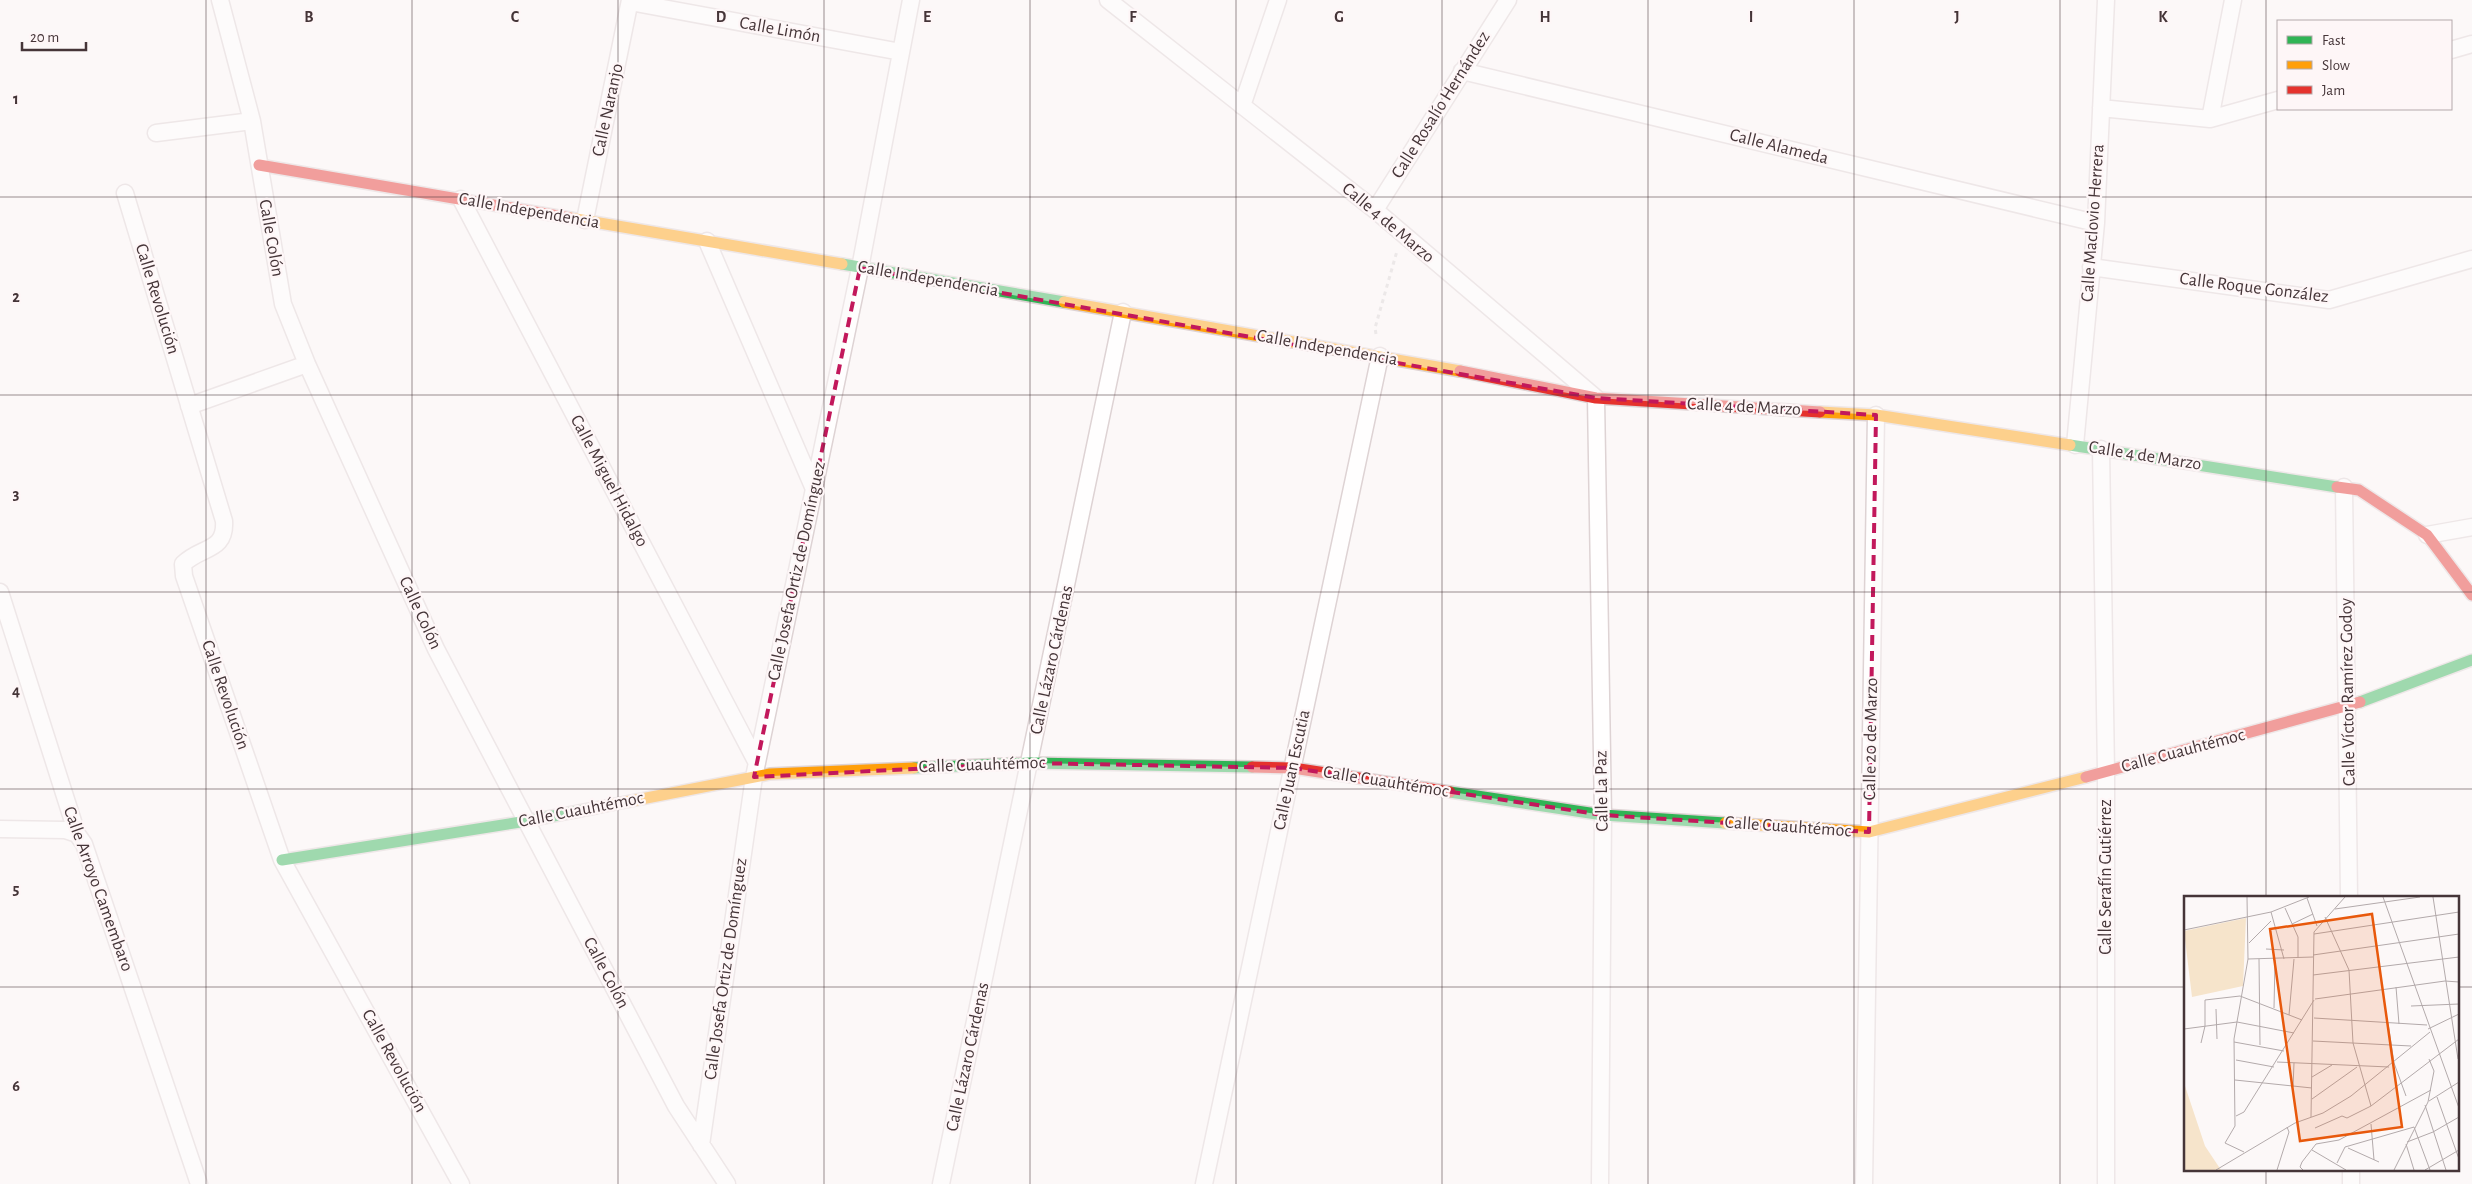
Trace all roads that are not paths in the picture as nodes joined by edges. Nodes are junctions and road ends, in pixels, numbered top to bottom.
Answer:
1 (220, 0) edge
2 (911, 0) edge
3 (1108, 0) edge
4 (1278, 0) edge
5 (1508, 0) edge
6 (2103, 0) edge
7 (2232, 0) edge
8 (630, 1) edge
9 (2472, 44) edge
10 (2452, 50) edge
11 (901, 52) junction
12 (1462, 71) junction
13 (2277, 100) edge
14 (1242, 106) junction
15 (2101, 108) junction
16 (2210, 119) junction
17 (252, 121) junction
18 (156, 133) dead end
19 (259, 165) junction
20 (125, 193) dead end
21 (461, 199) junction
22 (1375, 210) junction
23 (585, 220) junction
24 (2096, 223) junction
25 (707, 241) junction
26 (2472, 259) edge
27 (2092, 267) junction
28 (860, 268) junction
29 (1123, 312) junction
30 (1380, 356) junction
31 (307, 364) junction
32 (1596, 398) junction
33 (189, 406) junction
34 (1876, 415) junction
35 (2075, 445) junction
36 (2101, 449) junction
37 (2344, 487) junction
38 (814, 489) junction
39 (2472, 527) edge
40 (2427, 535) junction
41 (0, 592) edge
42 (2472, 595) edge
43 (2472, 660) edge
44 (2348, 706) junction
45 (1031, 763) junction
46 (1293, 768) junction
47 (755, 770) junction
48 (2106, 772) junction
49 (1603, 815) junction
50 (527, 821) junction
51 (0, 829) edge
52 (1869, 832) junction
53 (77, 834) junction
54 (282, 860) junction
55 (2350, 896) edge
56 (701, 1145) junction
57 (199, 1184) edge
58 (461, 1184) edge
59 (727, 1184) edge
60 (941, 1184) edge
61 (1204, 1184) edge
62 (1600, 1184) edge
63 (1864, 1184) edge
64 (2106, 1184) edge

1 - 17 street, Calle Colón
2 - 11 street, Calle Josefa Ortiz de Domínguez
3 - 14 street, Calle 4 de Marzo
4 - 14 street
5 - 12 street, Calle Rosalío Hernández
6 - 15 street, Calle Maclovio Herrera
7 - 16 street
8 - 11 street, Calle Limón
8 - 23 street, Calle Naranjo
9 - 10 street
11 - 28 street, Calle Josefa Ortiz de Domínguez
12 - 22 street, Calle Rosalío Hernández
12 - 24 street, Calle Alameda
13 - 16 street
14 - 22 street, Calle 4 de Marzo
15 - 16 street
15 - 24 street, Calle Maclovio Herrera
17 - 18 street
17 - 19 street, Calle Colón
19 - 21 street, Calle Independencia
19 - 31 street, Calle Colón
20 - 33 street, Calle Revolución
21 - 23 street, Calle Independencia
21 - 47 street, Calle Miguel Hidalgo
22 - 32 street, Calle 4 de Marzo
23 - 25 street, Calle Independencia
24 - 27 street, Calle Maclovio Herrera
25 - 28 street, Calle Independencia
25 - 38 street
26 - 27 street, Calle Roque González
27 - 35 street, Calle Maclovio Herrera
28 - 29 street, Calle Independencia
28 - 38 street, Calle Josefa Ortiz de Domínguez
29 - 30 street, Calle Independencia
29 - 45 street, Calle Lázaro Cárdenas
30 - 32 street, Calle Independencia
30 - 46 street, Calle Juan Escutia
31 - 33 street
31 - 50 street, Calle Colón
32 - 34 street, Calle 4 de Marzo
32 - 49 street, Calle La Paz
33 - 54 street, Calle Revolución
34 - 35 street, Calle 4 de Marzo
34 - 52 street, Calle 20 de Marzo
35 - 36 street, Calle 4 de Marzo
36 - 37 street, Calle 4 de Marzo
36 - 48 street, Calle Serafín Gutiérrez
37 - 40 street, Calle 4 de Marzo
37 - 44 street, Calle Víctor Ramírez Godoy
38 - 47 street, Calle Josefa Ortiz de Domínguez
39 - 40 street
40 - 42 street, Calle 4 de Marzo
41 - 53 street, Calle Arroyo Camembaro
43 - 44 street, Calle Cuauhtémoc
44 - 48 street, Calle Cuauhtémoc
44 - 55 street, Calle Víctor Ramírez Godoy
45 - 46 street, Calle Cuauhtémoc
45 - 47 street, Calle Cuauhtémoc
45 - 60 street, Calle Lázaro Cárdenas
46 - 49 street, Calle Cuauhtémoc
46 - 61 street, Calle Juan Escutia
47 - 50 street, Calle Cuauhtémoc
47 - 56 street, Calle Josefa Ortiz de Domínguez
48 - 52 street, Calle Cuauhtémoc
48 - 64 street, Calle Serafín Gutiérrez
49 - 52 street, Calle Cuauhtémoc
49 - 62 street, Calle La Paz
50 - 54 street, Calle Cuauhtémoc
50 - 56 street, Calle Colón
51 - 53 street
52 - 63 street, Calle 20 de Marzo
53 - 57 street, Calle Arroyo Camembaro
54 - 58 street, Calle Revolución
56 - 59 street, Calle Colón

